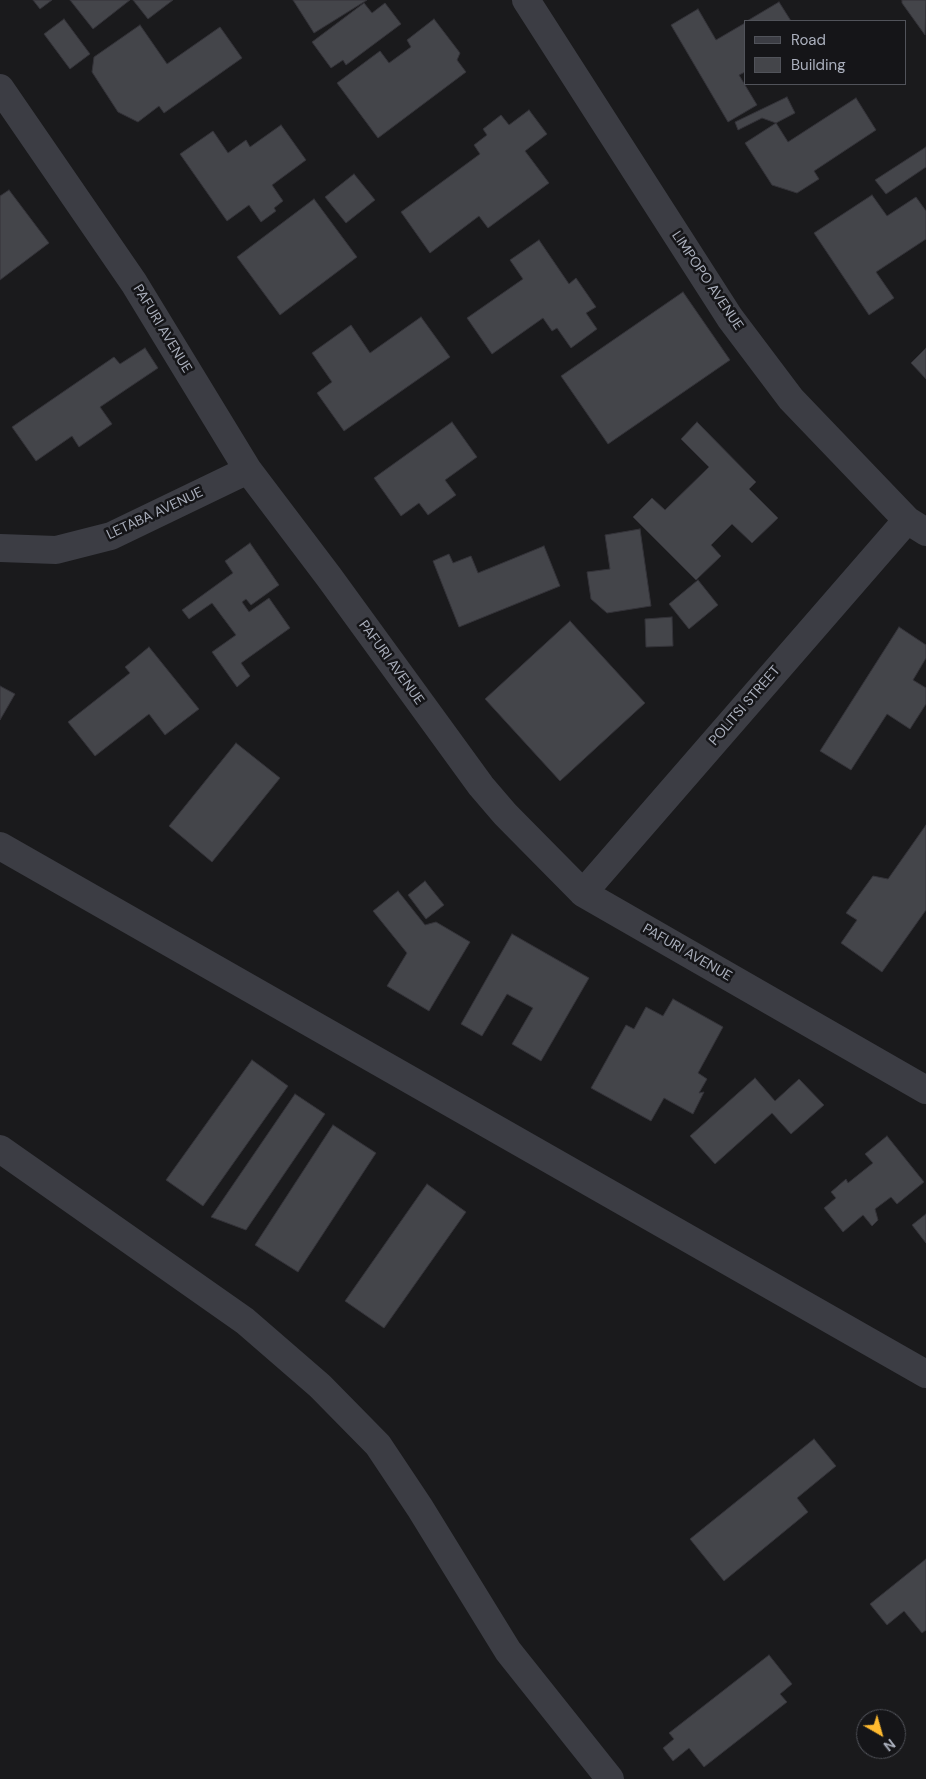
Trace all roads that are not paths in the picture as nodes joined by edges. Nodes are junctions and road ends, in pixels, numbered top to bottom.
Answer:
1 (526, 0) edge
2 (0, 88) edge
3 (248, 470) junction
4 (917, 526) edge
5 (0, 548) edge
6 (0, 846) edge
7 (583, 893) junction
8 (926, 1090) edge
9 (0, 1149) edge
10 (926, 1374) edge
11 (610, 1779) edge

1 - 4 street, LIMPOPO AVENUE
2 - 3 street, PAFURI AVENUE
3 - 5 street, LETABA AVENUE
3 - 7 street, PAFURI AVENUE
4 - 7 street, POLITSI STREET
6 - 10 street
7 - 8 street, PAFURI AVENUE
9 - 11 street

